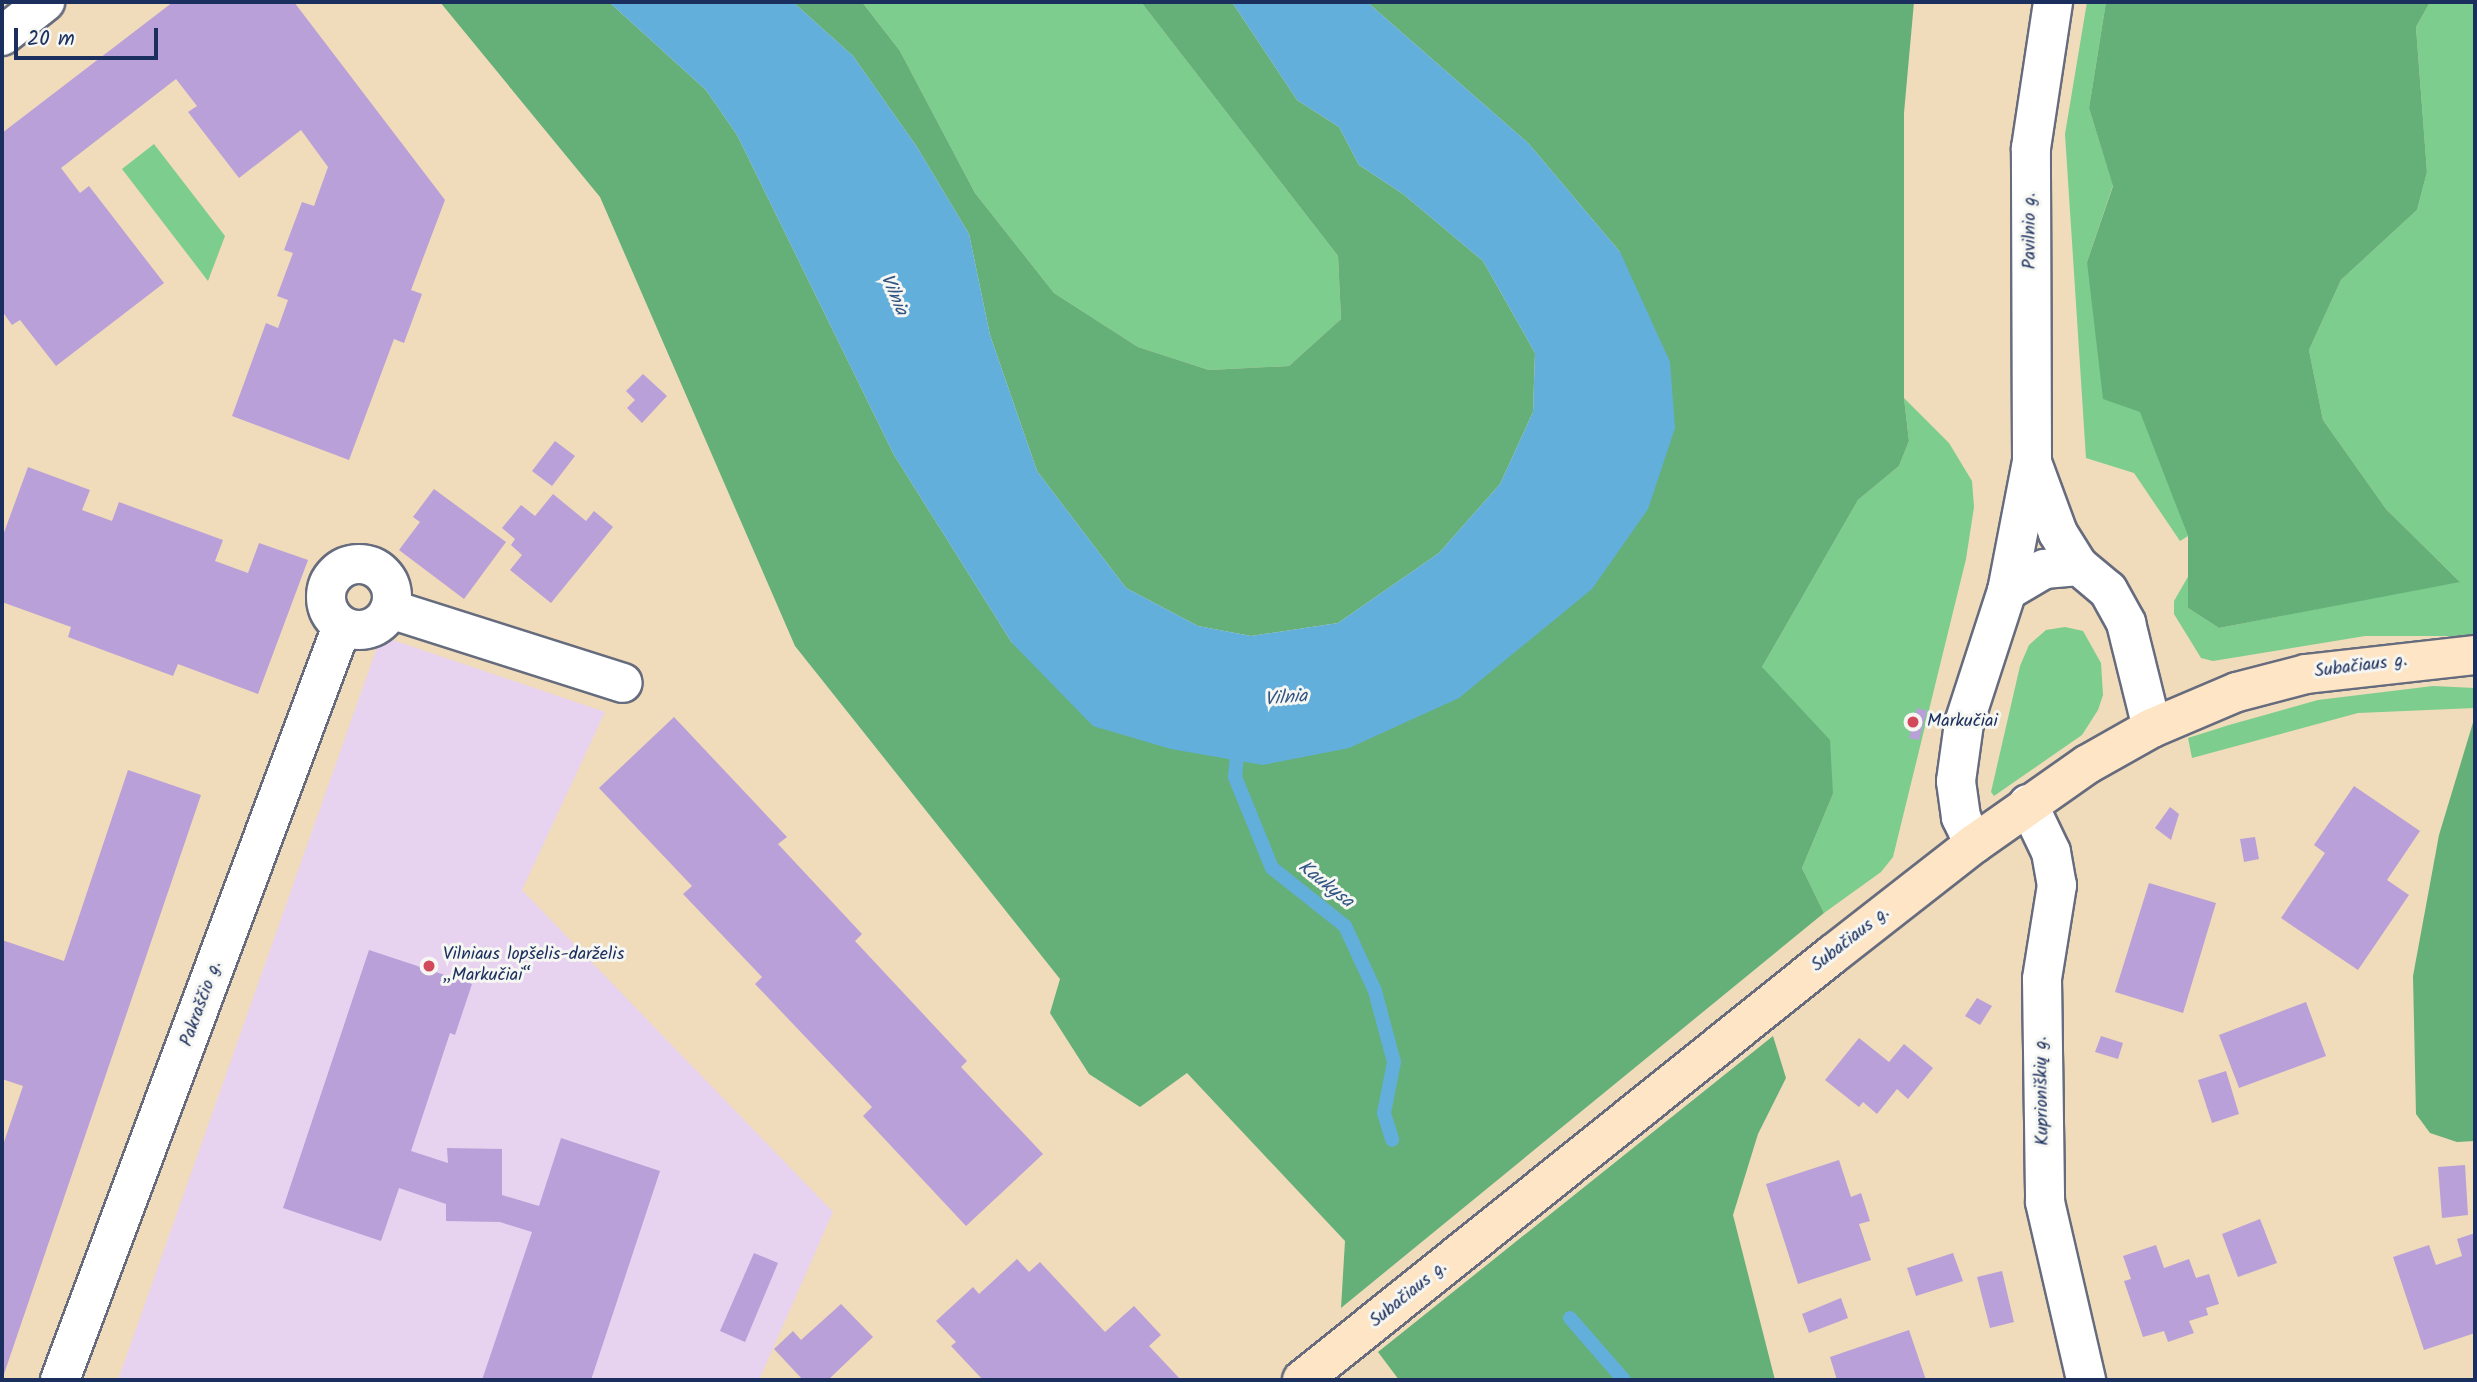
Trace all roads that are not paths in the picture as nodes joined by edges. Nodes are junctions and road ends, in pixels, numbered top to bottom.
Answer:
1 (46, 2) edge
2 (2053, 2) edge
3 (2, 36) edge
4 (2032, 461) junction
5 (2080, 566) junction
6 (2007, 591) junction
7 (390, 609) junction
8 (342, 626) junction
9 (2475, 655) edge
10 (623, 683) dead end
11 (2152, 728) junction
12 (2028, 804) junction
13 (1974, 844) junction
14 (60, 1380) edge
15 (1302, 1380) edge
16 (2086, 1380) edge

1 - 3 street
2 - 4 street, Pavilnio g.
4 - 5 street, Pavilnio g.
4 - 6 street, Pavilnio g.
5 - 6 street
5 - 11 street, Pavilnio g.
6 - 13 street, Pavilnio g.
7 - 8 street
7 - 8 street
7 - 10 street
8 - 14 street, Pakraščio g.
9 - 11 street, Subačiaus g.
11 - 12 street, Subačiaus g.
12 - 13 street, Subačiaus g.
12 - 16 street, Kuprioniškių g.
13 - 15 street, Subačiaus g.

